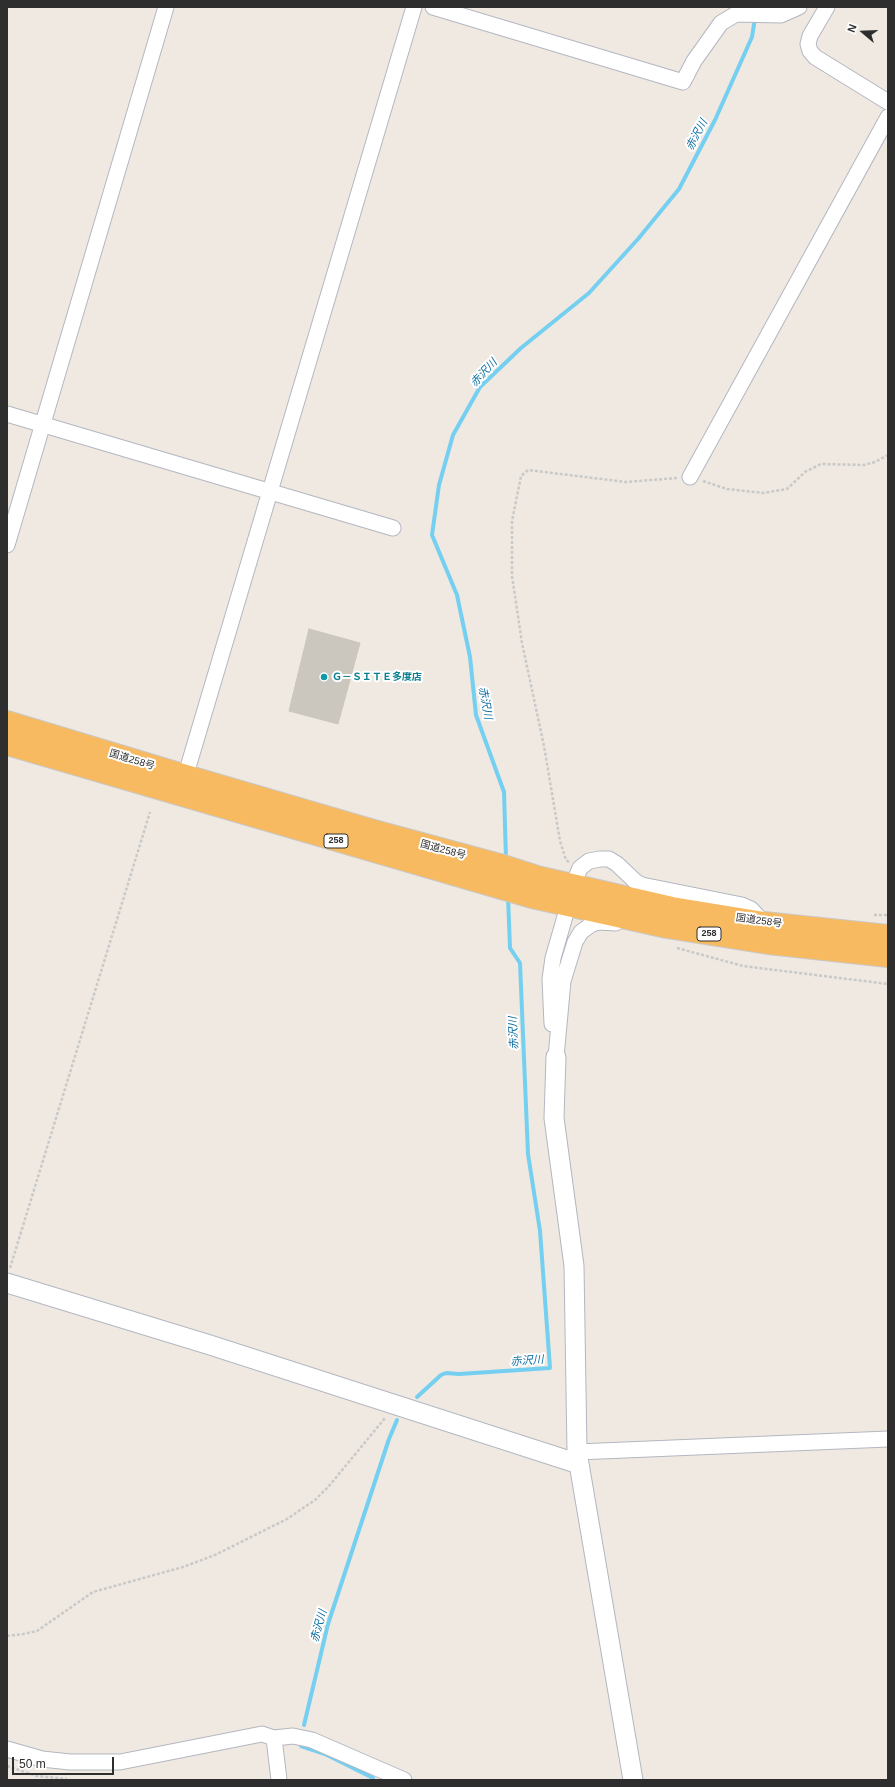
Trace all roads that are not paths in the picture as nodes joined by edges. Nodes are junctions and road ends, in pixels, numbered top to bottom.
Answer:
1 (166, 7) edge
2 (414, 7) edge
3 (433, 7) edge
4 (799, 7) edge
5 (827, 7) edge
6 (888, 102) edge
7 (888, 117) edge
8 (7, 414) edge
9 (42, 424) junction
10 (690, 477) road end
11 (271, 492) junction
12 (393, 528) dead end
13 (7, 545) edge
14 (7, 722) edge
15 (7, 744) edge
16 (182, 785) junction
17 (578, 874) road end
18 (535, 887) junction
19 (566, 913) dead end
20 (764, 923) junction
21 (667, 927) junction
22 (888, 936) edge
23 (888, 956) edge
24 (556, 1057) junction
25 (8, 1277) edge
26 (888, 1439) edge
27 (578, 1458) junction
28 (274, 1738) junction
29 (7, 1749) edge
30 (279, 1780) edge
31 (404, 1780) edge
32 (633, 1780) edge

1 - 9 street
2 - 11 street
3 - 4 street
5 - 6 street
7 - 10 street
8 - 9 street
9 - 11 street
9 - 13 street
11 - 12 street
11 - 16 street
14 - 16 highway, 国道258号 / 258
15 - 16 highway, 国道258号 / 258
16 - 18 highway, 国道258号 / 258
16 - 18 highway, 国道258号 / 258
17 - 20 street
18 - 20 highway, 国道258号 / 258
18 - 21 highway, 国道258号 / 258
19 - 24 street
20 - 22 highway, 国道258号 / 258
21 - 23 highway, 国道258号 / 258
21 - 24 street
24 - 27 street
25 - 27 street
26 - 27 street
27 - 32 street
28 - 29 street
28 - 30 street
28 - 31 street

